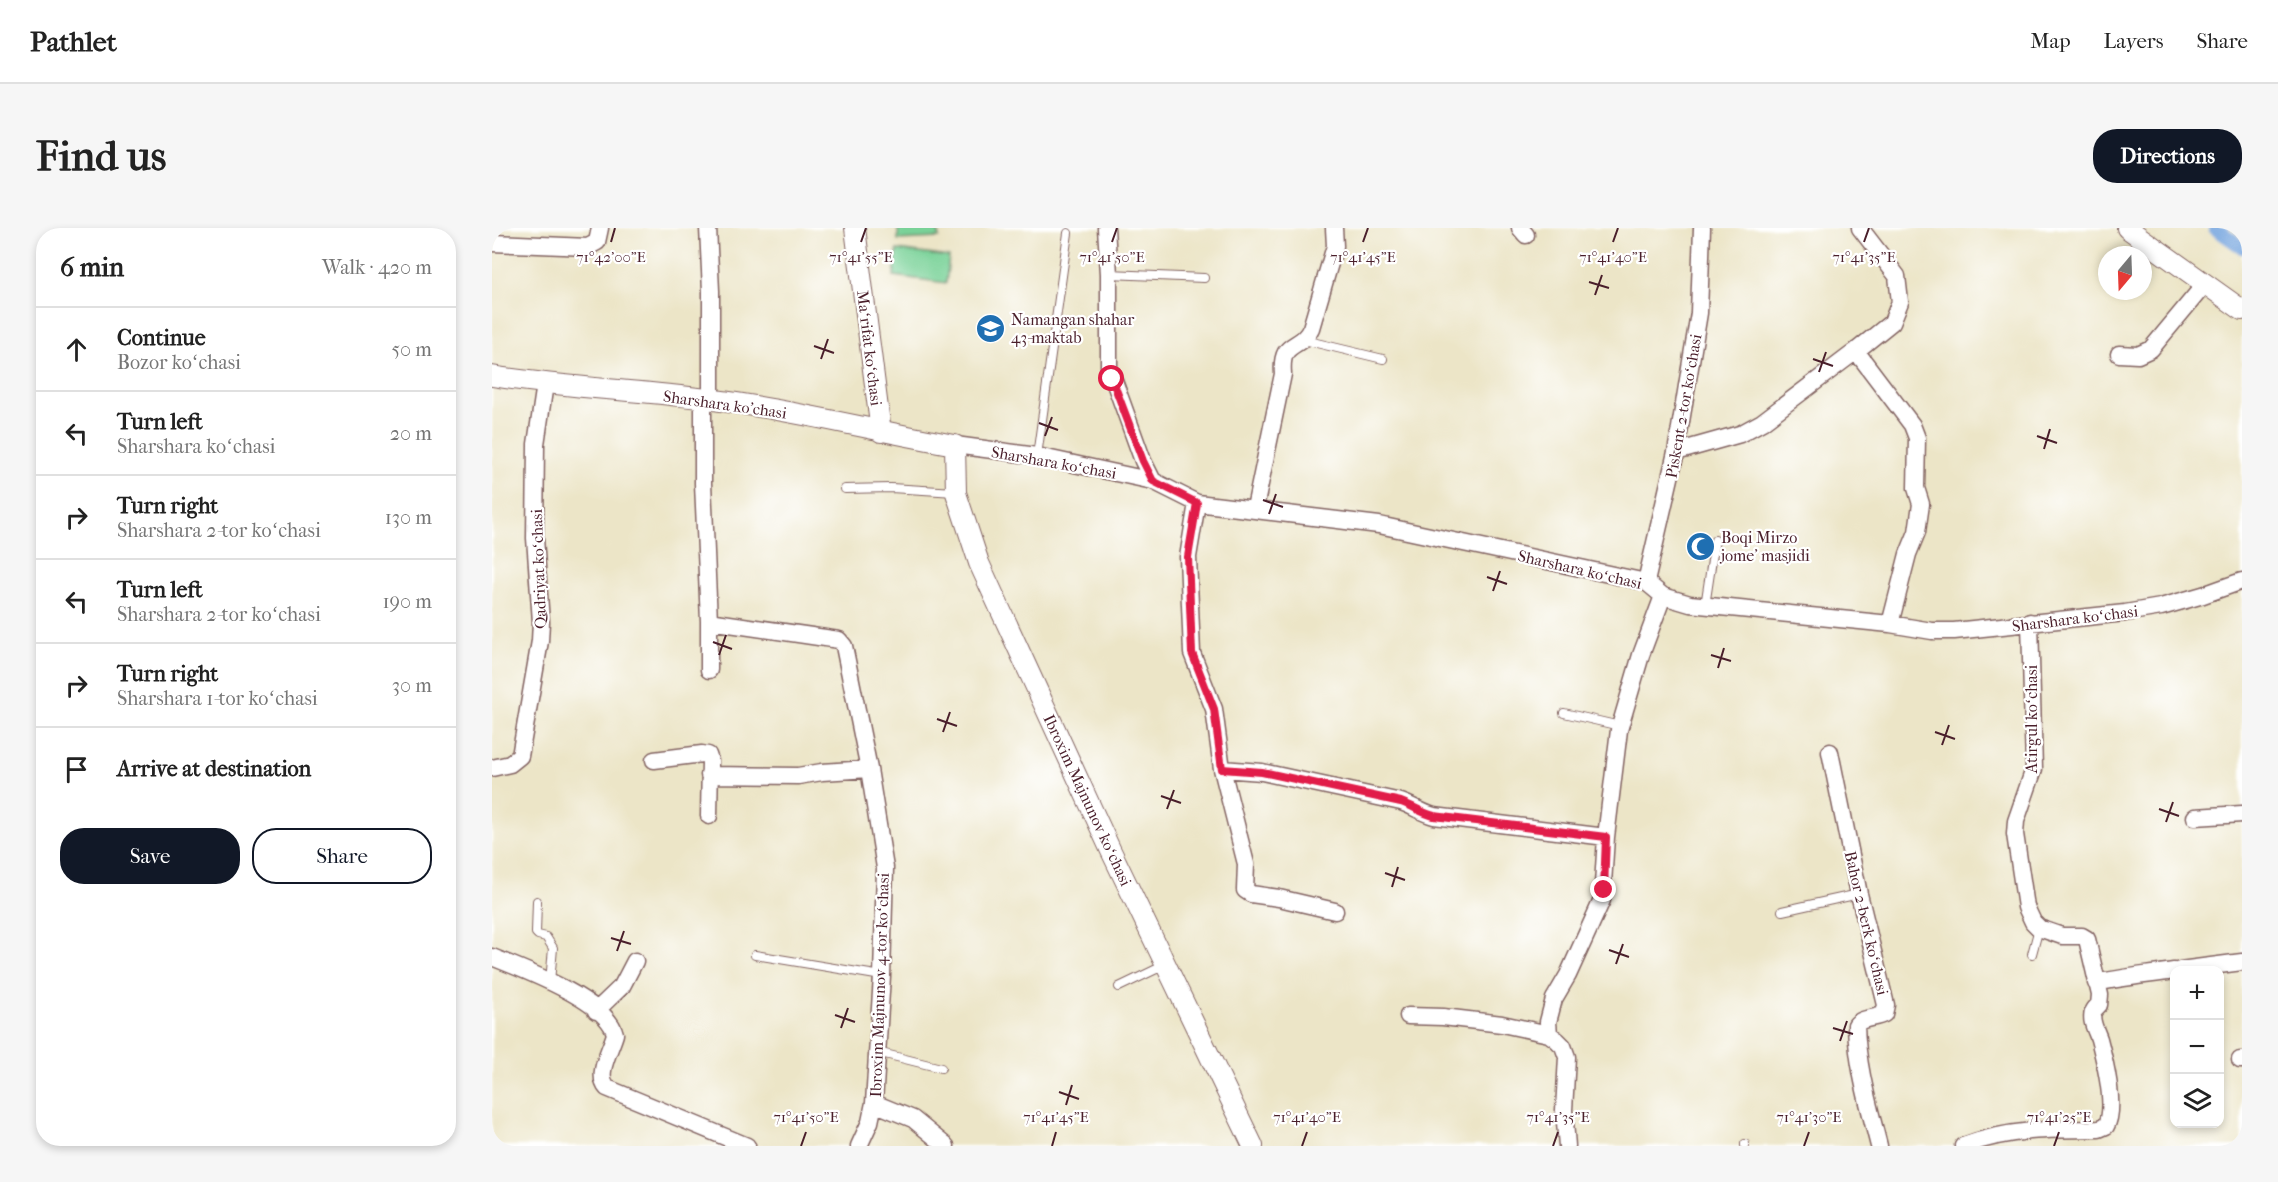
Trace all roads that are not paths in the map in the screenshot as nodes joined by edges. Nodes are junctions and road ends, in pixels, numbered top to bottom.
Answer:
1 (600, 228) edge
2 (708, 228) edge
3 (855, 228) edge
4 (1106, 228) edge
5 (1334, 228) edge
6 (1702, 228) edge
7 (1860, 228) edge
8 (2127, 228) edge
9 (1068, 233) dead end
10 (492, 243) edge
11 (1109, 274) junction
12 (1203, 278) dead end
13 (2205, 284) junction
14 (2242, 310) edge
15 (1304, 340) junction
16 (1856, 351) junction
17 (2119, 354) dead end
18 (1383, 359) dead end
19 (492, 376) edge
20 (545, 384) junction
21 (707, 399) junction
22 (881, 432) junction
23 (955, 445) junction
24 (1676, 452) junction
25 (1037, 456) junction
26 (1153, 481) junction
27 (845, 489) dead end
28 (956, 492) junction
29 (1197, 503) junction
30 (1255, 508) junction
31 (1715, 540) dead end
32 (2242, 581) edge
33 (1646, 582) junction
34 (1664, 596) junction
35 (1705, 607) junction
36 (709, 621) junction
37 (2030, 622) junction
38 (1890, 624) junction
39 (709, 670) dead end
40 (1564, 713) dead end
41 (1620, 726) junction
42 (1830, 752) dead end
43 (654, 760) dead end
44 (492, 768) edge
45 (869, 769) junction
46 (1222, 769) junction
47 (709, 775) junction
48 (2242, 814) edge
49 (709, 816) dead end
50 (2195, 817) dead end
51 (1606, 837) junction
52 (1859, 894) junction
53 (537, 901) dead end
54 (1335, 911) dead end
55 (1782, 911) dead end
56 (2039, 928) junction
57 (2032, 954) dead end
58 (755, 955) dead end
59 (492, 957) edge
60 (635, 961) dead end
61 (2242, 962) edge
62 (1167, 964) junction
63 (2211, 966) edge
64 (2170, 972) edge
65 (882, 976) junction
66 (550, 982) junction
67 (2096, 983) junction
68 (1119, 987) dead end
69 (596, 1011) junction
70 (1408, 1016) dead end
71 (1549, 1034) junction
72 (877, 1052) junction
73 (941, 1068) dead end
74 (874, 1103) junction
75 (747, 1146) edge
76 (859, 1146) edge
77 (946, 1146) edge
78 (1253, 1146) edge
79 (1567, 1146) edge
80 (1879, 1146) edge
81 (1963, 1146) edge

1 - 10 street
2 - 21 street
3 - 22 street, Maʻrifat koʻchasi
4 - 11 street
5 - 15 street
6 - 24 street, Piskent 2-tor koʻchasi
7 - 16 street
8 - 13 street
9 - 25 lane
11 - 12 lane
11 - 26 street
13 - 14 street
13 - 17 street
15 - 18 lane
15 - 30 street
16 - 24 street
16 - 38 street
19 - 20 street, Sharshara ko'chasi
20 - 21 street, Sharshara ko'chasi
20 - 44 street, Qadriyat koʻchasi
21 - 22 street, Sharshara ko'chasi
21 - 36 street
22 - 23 street, Sharshara ko'chasi
23 - 25 street, Sharshara koʻchasi
23 - 28 street, Ibroxim Majnunov koʻchasi
24 - 33 street, Piskent 2-tor koʻchasi
25 - 26 street, Sharshara koʻchasi
26 - 29 street, Sharshara koʻchasi
27 - 28 lane
28 - 62 street, Ibroxim Majnunov koʻchasi
29 - 30 street, Sharshara koʻchasi
29 - 46 street
30 - 33 street, Sharshara koʻchasi
31 - 35 lane
32 - 37 street, Sharshara koʻchasi
33 - 34 street, Sharshara koʻchasi
34 - 35 street, Sharshara koʻchasi
34 - 41 street
35 - 38 street, Sharshara koʻchasi
36 - 39 street
36 - 45 street, Ibroxim Majnunov 4-tor koʻchasi
37 - 38 street, Sharshara koʻchasi
37 - 56 street, Atirgul koʻchasi
40 - 41 lane
41 - 51 street
42 - 52 street, Bahor 2-berk koʻchasi
43 - 47 street
45 - 47 street
45 - 65 street, Ibroxim Majnunov 4-tor koʻchasi
46 - 51 street
46 - 54 street
47 - 49 street
48 - 50 street
51 - 71 street
52 - 55 lane
52 - 80 street, Bahor 2-berk koʻchasi
53 - 66 lane
56 - 57 lane
56 - 67 street
58 - 65 lane
59 - 66 street
60 - 69 street
61 - 63 street
62 - 68 lane
62 - 78 street, Ibroxim Majnunov koʻchasi
64 - 67 street
65 - 72 street, Ibroxim Majnunov 4-tor koʻchasi
66 - 69 street
67 - 81 street
69 - 75 street
70 - 71 street
71 - 79 street
72 - 73 lane
72 - 74 street, Ibroxim Majnunov 4-tor koʻchasi
74 - 76 street, Ibroxim Majnunov 4-tor koʻchasi
74 - 77 street

